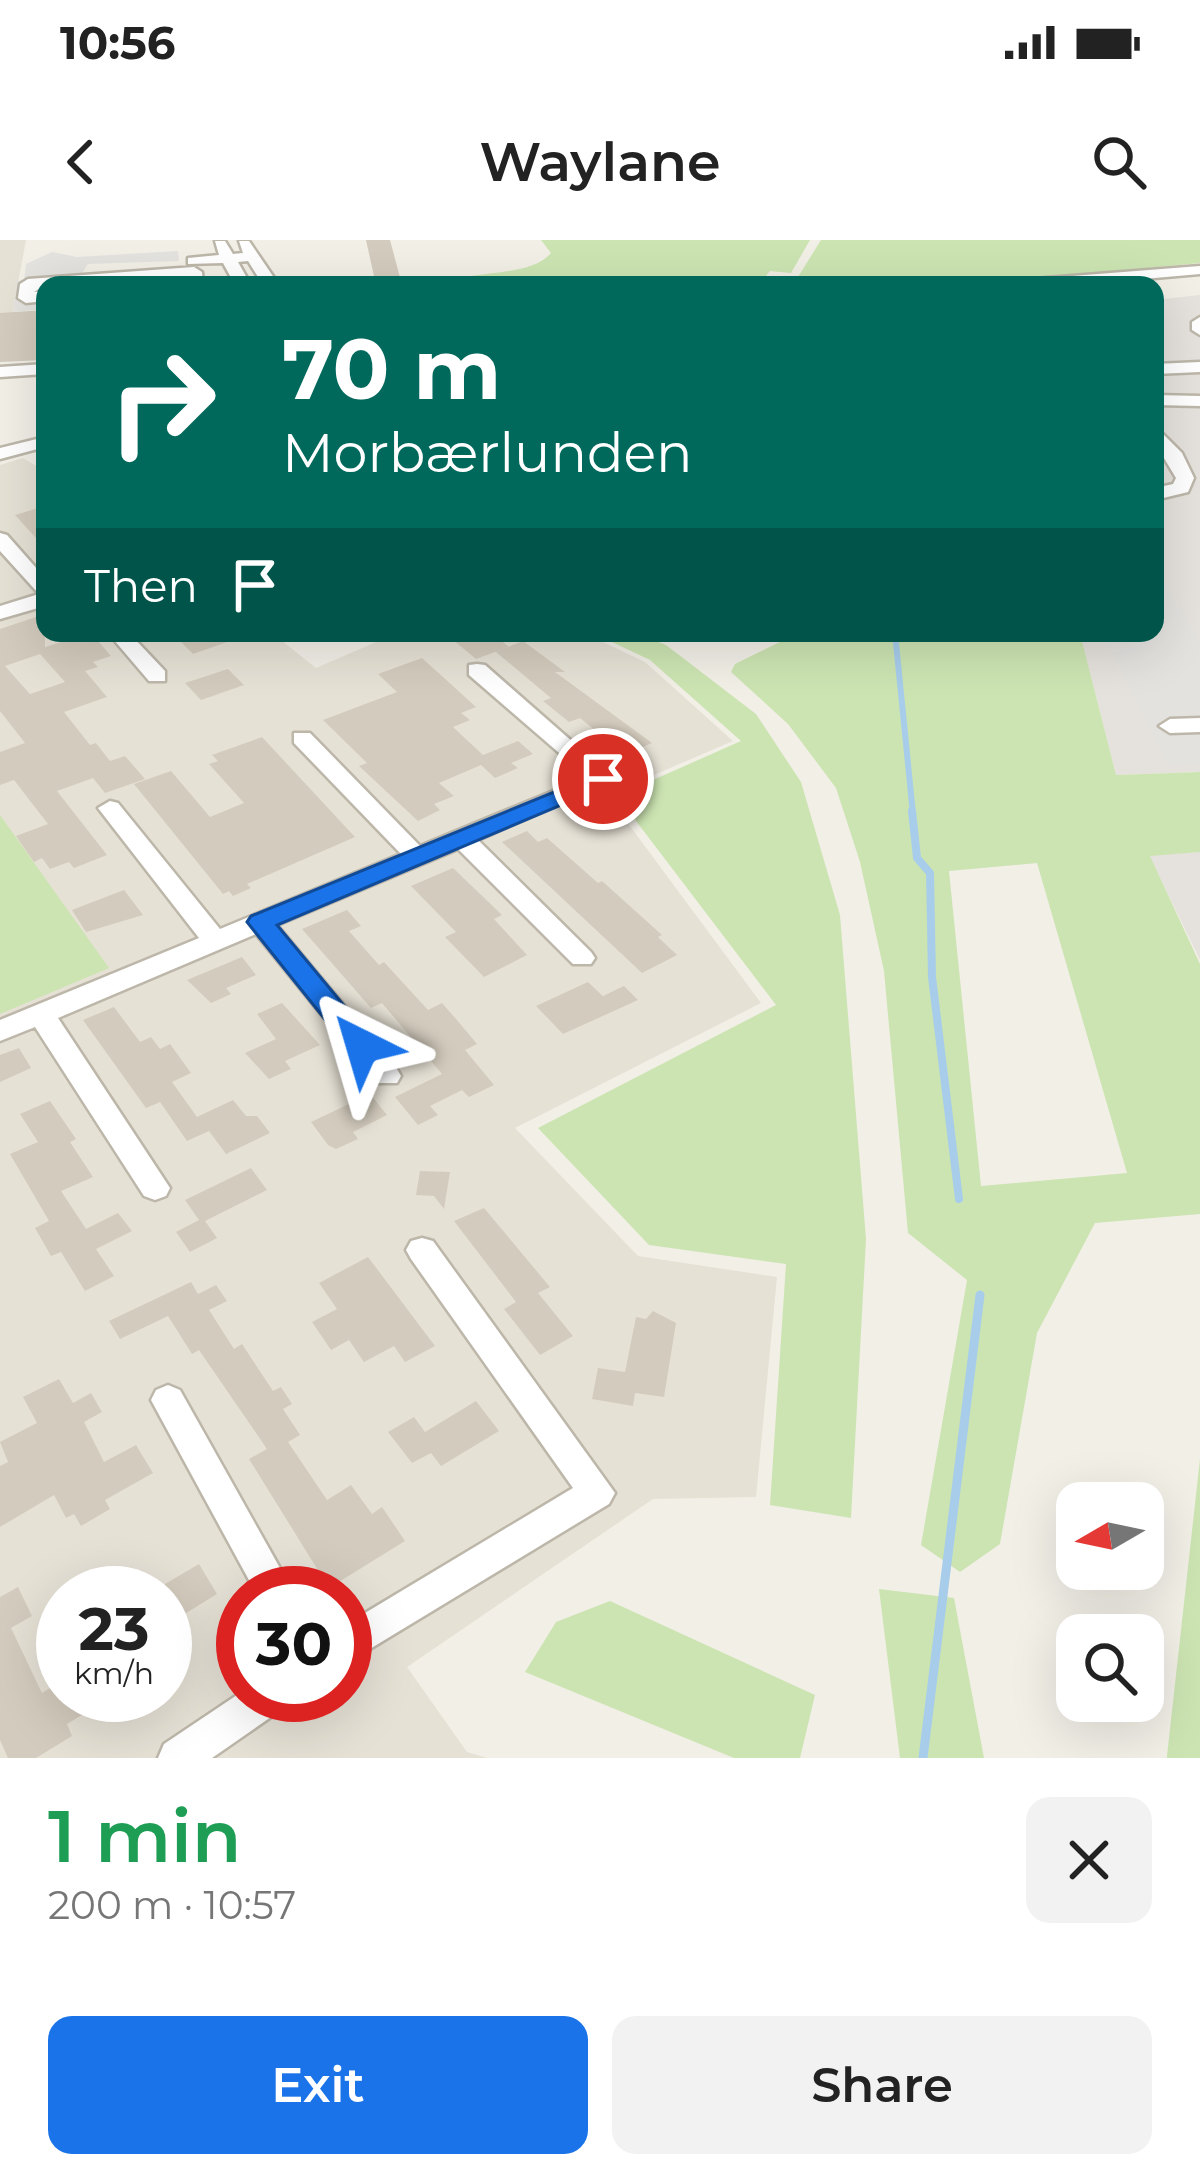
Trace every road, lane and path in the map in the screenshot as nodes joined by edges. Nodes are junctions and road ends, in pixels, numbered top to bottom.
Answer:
1 (219, 240) edge
2 (245, 248) edge
3 (227, 262) junction
4 (1200, 270) edge
5 (194, 272) edge
6 (161, 276) edge
7 (237, 276) edge
8 (265, 276) edge
9 (1128, 276) edge
10 (1200, 367) edge
11 (1164, 369) edge
12 (36, 370) edge
13 (0, 373) edge
14 (1200, 400) edge
15 (1164, 401) edge
16 (1164, 440) edge
17 (36, 444) edge
18 (0, 454) edge
19 (1164, 492) edge
20 (0, 539) edge
21 (36, 583) edge
22 (36, 598) edge
23 (0, 613) edge
24 (126, 642) edge
25 (477, 670) dead end
26 (157, 676) dead end
27 (1200, 725) edge
28 (1170, 726) dead end
29 (302, 738) dead end
30 (110, 808) dead end
31 (460, 838) junction
32 (417, 857) junction
33 (260, 922) junction
34 (215, 941) junction
35 (582, 958) dead end
36 (41, 1014) junction
37 (0, 1031) edge
38 (387, 1076) dead end
39 (154, 1188) dead end
40 (422, 1250) dead end
41 (168, 1400) dead end
42 (261, 1566) edge
43 (372, 1630) edge
44 (231, 1722) edge
45 (178, 1758) edge

1 - 3 street
2 - 3 street
2 - 8 street
3 - 5 street
3 - 7 street
4 - 9 street
5 - 6 street
10 - 11 street
12 - 13 street
14 - 15 street
16 - 19 street
17 - 18 street
20 - 21 street
22 - 23 street
24 - 26 street
25 - 31 street
27 - 28 street
29 - 32 street
30 - 34 street
31 - 32 street
31 - 35 street
32 - 33 street
33 - 34 street
33 - 38 street
34 - 36 street
36 - 37 street
36 - 39 street
40 - 43 street
41 - 42 street
44 - 45 street

